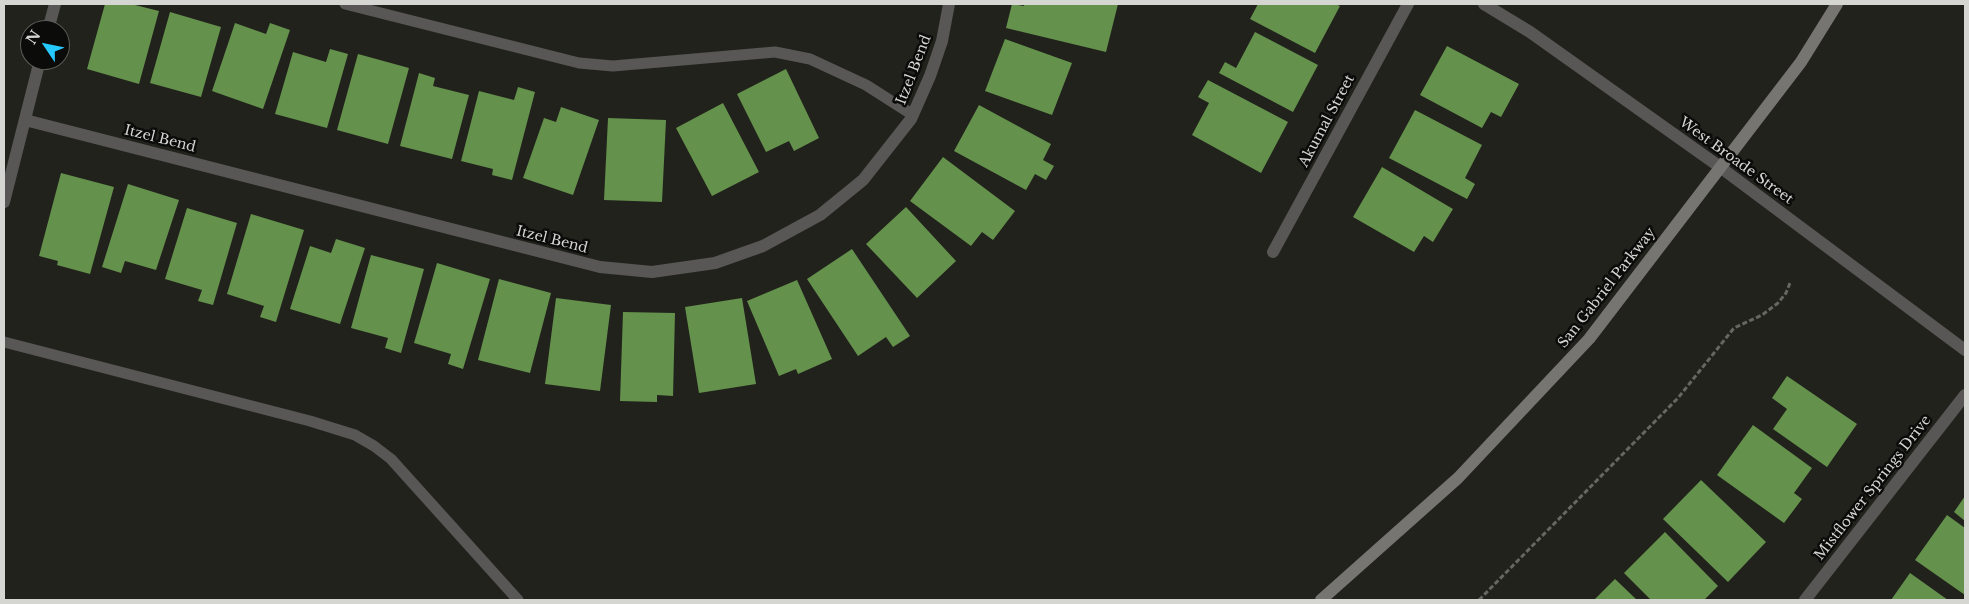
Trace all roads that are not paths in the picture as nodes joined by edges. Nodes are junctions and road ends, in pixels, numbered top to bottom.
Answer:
1 (54, 4) edge
2 (345, 4) edge
3 (949, 4) edge
4 (1408, 4) edge
5 (1484, 4) edge
6 (1837, 4) edge
7 (50, 20) edge
8 (38, 70) edge
9 (913, 115) junction
10 (25, 120) junction
11 (1720, 167) junction
12 (4, 202) edge
13 (1273, 252) dead end
14 (4, 342) edge
15 (1965, 350) edge
16 (1965, 395) edge
17 (518, 600) edge
18 (1322, 600) edge
19 (1805, 600) edge

1 - 7 street
2 - 9 lane
3 - 9 street, Itzel Bend
4 - 13 street, Akumal Street
5 - 11 street, West Broade Street
6 - 11 street, San Gabriel Parkway
8 - 10 street
9 - 10 street, Itzel Bend
10 - 12 street
11 - 15 street, West Broade Street
11 - 18 street, San Gabriel Parkway
14 - 17 lane
16 - 19 street, Mistflower Springs Drive

